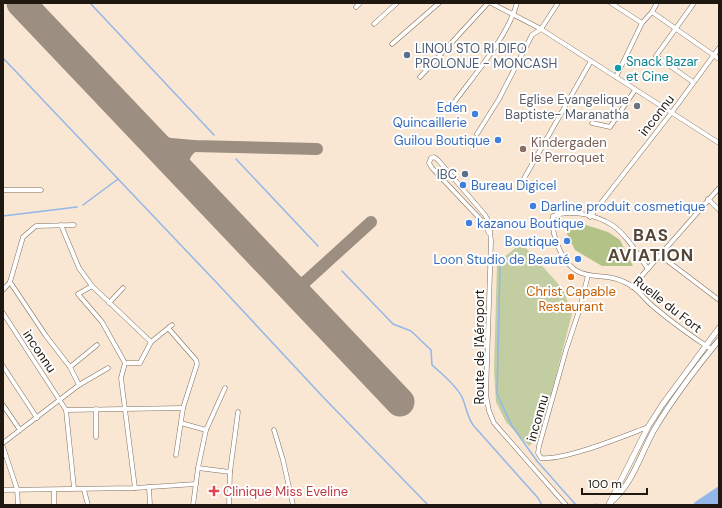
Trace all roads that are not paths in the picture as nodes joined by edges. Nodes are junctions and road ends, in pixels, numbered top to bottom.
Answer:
1 (360, 3) edge
2 (396, 3) edge
3 (439, 3) edge
4 (489, 3) edge
5 (516, 3) edge
6 (558, 3) edge
7 (611, 3) edge
8 (657, 3) edge
9 (694, 3) edge
10 (356, 8) dead end
11 (652, 12) junction
12 (513, 16) junction
13 (642, 23) junction
14 (374, 24) dead end
15 (541, 29) junction
16 (675, 29) junction
17 (392, 44) dead end
18 (719, 48) edge
19 (713, 55) junction
20 (719, 59) edge
21 (591, 61) junction
22 (420, 77) dead end
23 (616, 77) junction
24 (693, 82) junction
25 (635, 90) junction
26 (450, 108) dead end
27 (672, 112) junction
28 (592, 123) dead end
29 (477, 134) dead end
30 (719, 143) edge
31 (522, 182) dead end
32 (719, 188) edge
33 (3, 190) edge
34 (42, 190) dead end
35 (708, 200) junction
36 (719, 210) edge
37 (590, 217) junction
38 (61, 225) junction
39 (74, 225) dead end
40 (489, 233) junction
41 (661, 256) junction
42 (648, 269) junction
43 (588, 276) junction
44 (3, 282) edge
45 (10, 282) junction
46 (7, 286) junction
47 (92, 286) junction
48 (632, 287) junction
49 (124, 288) dead end
50 (3, 290) edge
51 (719, 300) edge
52 (109, 303) junction
53 (3, 313) edge
54 (172, 325) dead end
55 (168, 328) junction
56 (719, 328) edge
57 (719, 340) edge
58 (151, 342) junction
59 (97, 345) dead end
60 (706, 346) junction
61 (711, 349) junction
62 (125, 363) junction
63 (3, 366) edge
64 (70, 367) junction
65 (108, 368) dead end
66 (79, 385) junction
67 (225, 388) dead end
68 (61, 400) junction
69 (3, 405) edge
70 (126, 408) junction
71 (183, 408) junction
72 (96, 409) junction
73 (66, 410) junction
74 (238, 412) dead end
75 (37, 418) junction
76 (181, 424) junction
77 (648, 427) junction
78 (20, 430) junction
79 (206, 430) junction
80 (274, 430) dead end
81 (96, 437) dead end
82 (3, 443) edge
83 (3, 447) edge
84 (176, 455) dead end
85 (198, 468) junction
86 (230, 472) junction
87 (196, 484) junction
88 (149, 487) junction
89 (74, 488) junction
90 (135, 488) junction
91 (16, 489) junction
92 (3, 490) edge
93 (54, 490) junction
94 (84, 490) junction
95 (608, 504) edge
96 (18, 505) edge
97 (54, 505) edge
98 (88, 505) edge
99 (150, 505) edge
100 (193, 505) edge
101 (229, 505) edge
102 (293, 505) edge
103 (566, 505) edge

1 - 10 street
2 - 14 street
3 - 17 street
4 - 12 street
4 - 22 street
5 - 12 street
6 - 15 street
7 - 13 street
8 - 11 street
9 - 16 street
11 - 13 street
11 - 16 street
12 - 15 street
12 - 26 street
13 - 23 street
15 - 21 street
15 - 29 street
16 - 19 street
16 - 24 street
18 - 19 street, inconnu
19 - 20 street
19 - 24 street, inconnu
21 - 23 street
21 - 31 street
23 - 25 street
24 - 27 street, inconnu
25 - 27 street
25 - 28 street
27 - 30 street
27 - 37 street, inconnu
32 - 35 street
33 - 34 street
35 - 36 street
35 - 41 street
37 - 42 street, Ruelle du Fort
37 - 43 street, Ruelle du Fort
38 - 39 street
38 - 45 street
38 - 47 street
40 - 40 street, Route de l'Aéroport
40 - 103 street, Route de l'Aéroport
41 - 42 street
41 - 51 street
42 - 48 street
43 - 48 street, Ruelle du Fort
43 - 77 street, inconnu
44 - 46 street
45 - 46 street
45 - 64 street, inconnu
46 - 50 street
47 - 52 street
47 - 62 street
48 - 60 street, Ruelle du Fort
49 - 52 street
52 - 58 street
53 - 68 street, inconnu
54 - 55 street
55 - 58 street
55 - 71 street
56 - 60 main road
57 - 61 main road
58 - 62 street
59 - 64 street, inconnu
60 - 61 street, Ruelle du Fort
60 - 77 main road
61 - 95 main road
62 - 70 street
63 - 75 street
64 - 66 street, inconnu
65 - 66 street
66 - 68 street
67 - 79 street
68 - 73 street, inconnu
68 - 75 street
69 - 78 street
70 - 71 street
70 - 72 street
70 - 90 street
71 - 76 street
72 - 73 street
72 - 81 street
73 - 89 street, inconnu
74 - 86 street
75 - 78 street
76 - 79 street
76 - 84 street
77 - 95 main road
78 - 82 street
79 - 85 street
80 - 102 street
83 - 91 street
85 - 86 street
85 - 87 street
86 - 101 street
87 - 88 street
87 - 100 street
88 - 90 street
88 - 99 street
89 - 93 street
89 - 94 street
90 - 94 street
91 - 92 street
91 - 93 street
91 - 96 street
93 - 97 street
94 - 98 street

